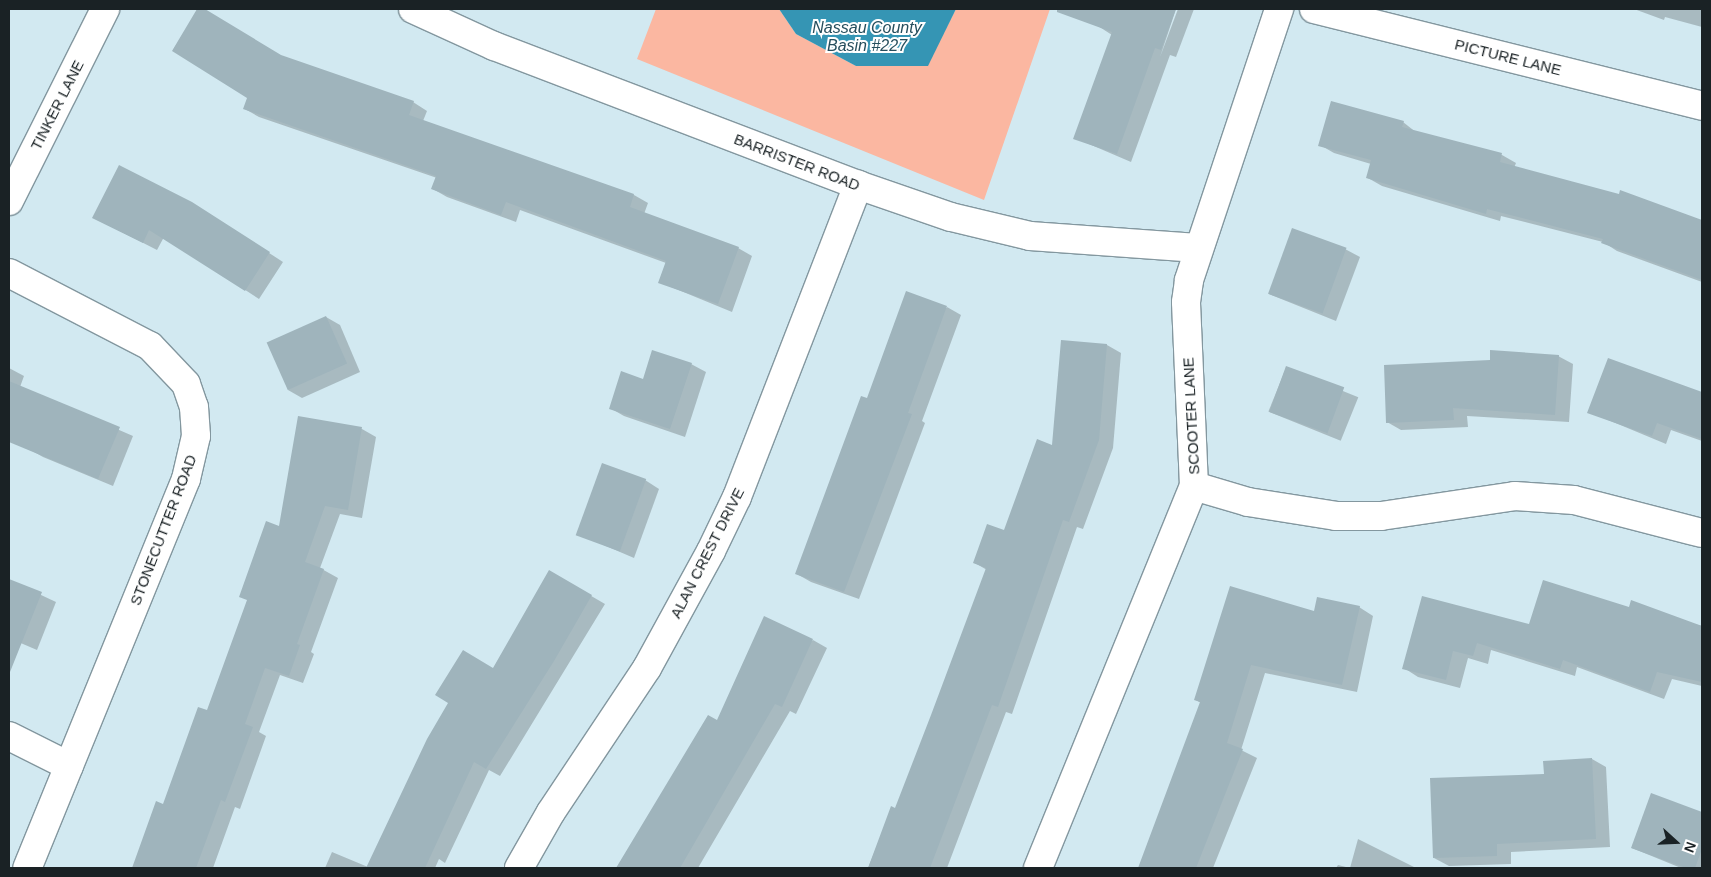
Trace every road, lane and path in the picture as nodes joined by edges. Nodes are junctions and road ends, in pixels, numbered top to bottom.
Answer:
1 (105, 9) edge
2 (1280, 9) edge
3 (1314, 9) edge
4 (423, 11) edge
5 (1702, 106) edge
6 (858, 185) junction
7 (9, 201) edge
8 (1198, 248) junction
9 (9, 274) edge
10 (1194, 486) junction
11 (1702, 532) edge
12 (9, 736) edge
13 (69, 766) junction
14 (27, 868) edge
15 (519, 868) edge
16 (1038, 868) edge

1 - 7 street, TINKER LANE
2 - 8 street, SCOOTER LANE
3 - 5 street, PICTURE LANE
4 - 6 street, BARRISTER ROAD
6 - 8 street, BARRISTER ROAD
6 - 15 street, ALAN CREST DRIVE
8 - 10 street, SCOOTER LANE
9 - 13 street, STONECUTTER ROAD
10 - 11 street
10 - 16 street, SCOOTER LANE
12 - 13 street
13 - 14 street, STONECUTTER ROAD

